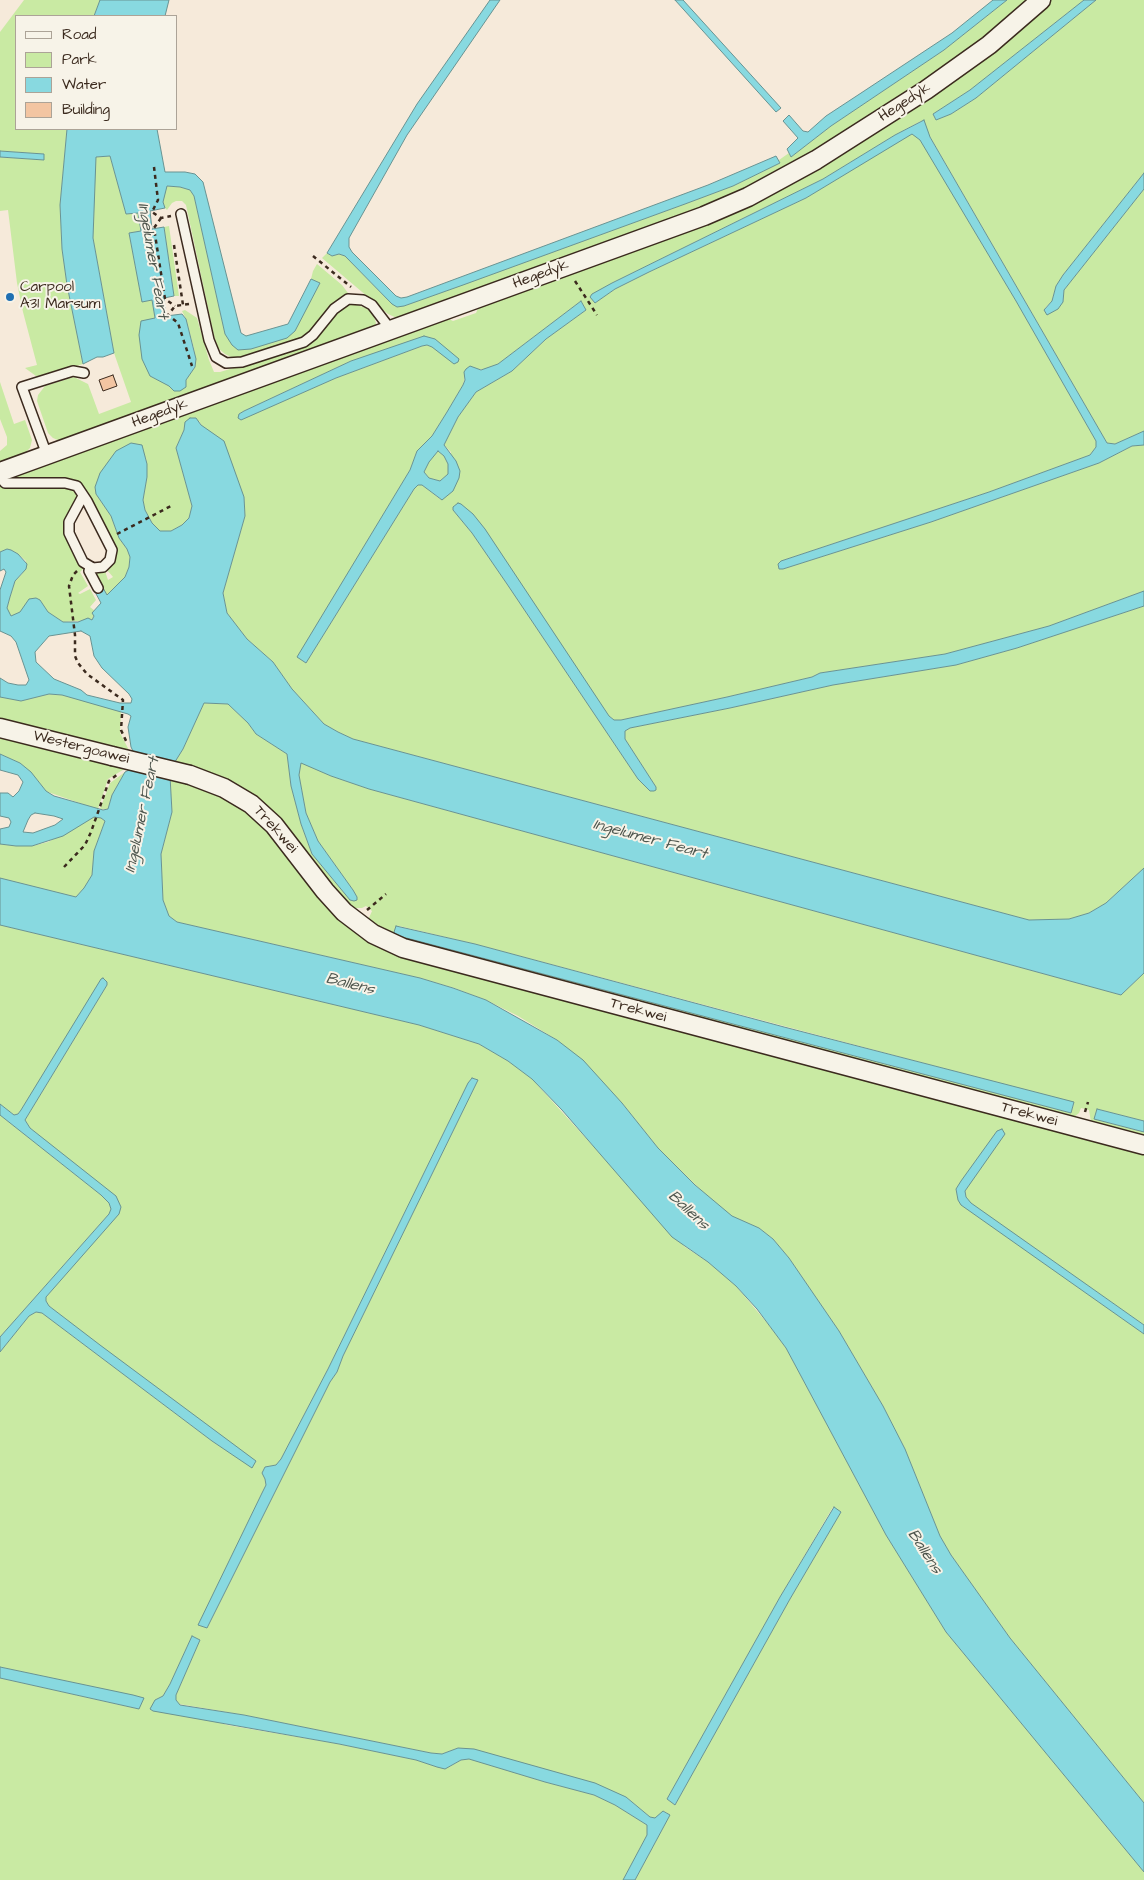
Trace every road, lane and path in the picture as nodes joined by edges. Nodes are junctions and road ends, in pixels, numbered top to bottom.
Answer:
1 (1041, 0) edge
2 (154, 167) dead end
3 (182, 214) joint
4 (161, 218) junction
5 (173, 236) dead end
6 (314, 256) dead end
7 (567, 266) junction
8 (363, 300) junction
9 (200, 302) junction
10 (183, 305) junction
11 (175, 306) junction
12 (597, 315) dead end
13 (391, 330) junction
14 (192, 366) dead end
15 (84, 373) dead end
16 (47, 455) junction
17 (0, 472) edge
18 (0, 478) edge
19 (83, 496) junction
20 (171, 506) dead end
21 (116, 534) dead end
22 (88, 566) junction
23 (98, 588) dead end
24 (0, 728) edge
25 (129, 746) dead end
26 (120, 773) dead end
27 (190, 775) joint
28 (64, 867) dead end
29 (386, 894) dead end
30 (369, 908) dead end
31 (1088, 1102) dead end
32 (1086, 1109) dead end
33 (1144, 1145) edge

1 - 7 street, Hegedyk
2 - 4 path
3 - 4 path
3 - 9 lane
4 - 11 path
5 - 10 path
6 - 8 path
7 - 12 path
7 - 13 street, Hegedyk
8 - 9 lane
8 - 13 lane
9 - 10 path
10 - 11 path
11 - 14 path
13 - 16 street, Hegedyk
15 - 16 lane
16 - 17 street, Hegedyk
18 - 19 lane
19 - 22 lane
19 - 22 lane
20 - 21 path
22 - 23 lane
22 - 25 path
24 - 27 street, Westergoawei, bridge
26 - 28 path
27 - 33 street, Trekwei
29 - 30 path
31 - 32 path

